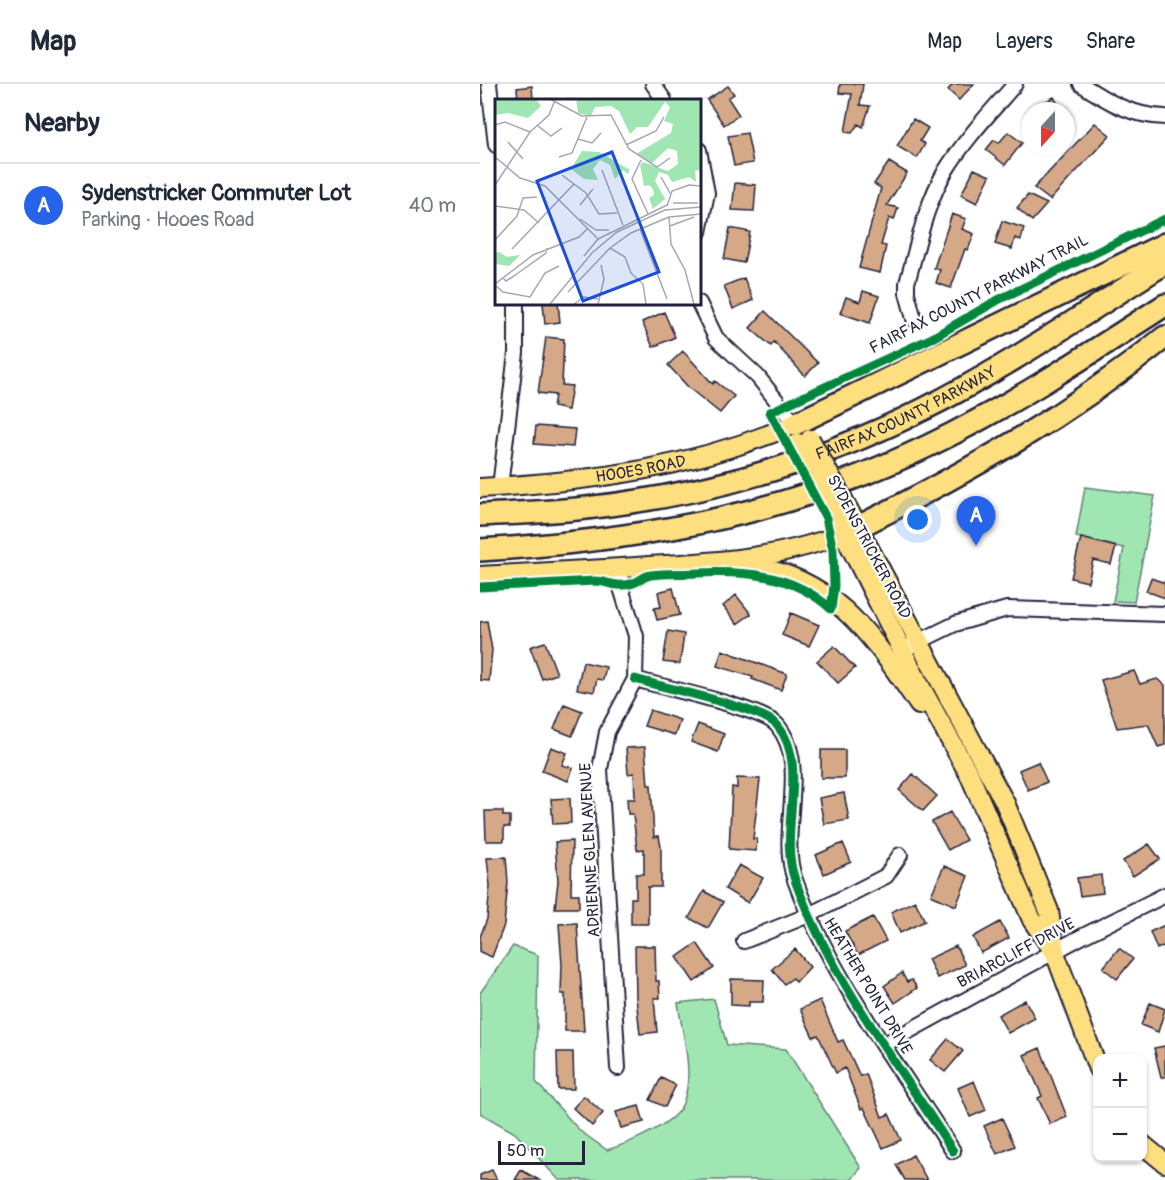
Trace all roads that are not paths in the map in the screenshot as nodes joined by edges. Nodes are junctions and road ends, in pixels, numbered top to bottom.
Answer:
1 (489, 84) edge
2 (653, 84) edge
3 (1015, 84) edge
4 (1081, 84) edge
5 (663, 99) edge
6 (1165, 117) edge
7 (495, 136) edge
8 (700, 155) edge
9 (700, 226) edge
10 (1165, 244) edge
11 (1165, 263) edge
12 (516, 304) edge
13 (699, 304) edge
14 (1165, 305) edge
15 (914, 319) dead end
16 (1165, 337) edge
17 (801, 435) junction
18 (500, 487) junction
19 (480, 488) edge
20 (480, 515) edge
21 (851, 530) junction
22 (480, 550) edge
23 (703, 562) junction
24 (620, 568) junction
25 (480, 576) edge
26 (1165, 614) edge
27 (919, 641) junction
28 (903, 650) junction
29 (634, 679) junction
30 (970, 776) junction
31 (900, 855) dead end
32 (1165, 895) edge
33 (809, 915) junction
34 (744, 941) dead end
35 (1055, 953) junction
36 (885, 1044) junction
37 (1093, 1056) edge
38 (618, 1068) dead end
39 (1147, 1147) edge
40 (953, 1151) dead end
41 (1165, 1162) edge

1 - 7 street
2 - 5 street
3 - 15 street
4 - 6 street
8 - 9 street
10 - 17 highway
11 - 20 highway, FAIRFAX COUNTY PARKWAY
12 - 18 street
13 - 17 street
14 - 22 highway
16 - 21 highway
17 - 18 main road, HOOES ROAD
17 - 21 main road, SYDENSTRICKER ROAD, bridge
18 - 19 main road, HOOES ROAD
21 - 23 main road
21 - 27 main road, SYDENSTRICKER ROAD
21 - 28 main road, SYDENSTRICKER ROAD
23 - 24 main road
23 - 30 main road
24 - 25 main road
24 - 29 street, ADRIENNE GLEN AVENUE
26 - 27 street
27 - 28 street
27 - 35 main road, SYDENSTRICKER ROAD
28 - 30 main road, SYDENSTRICKER ROAD
29 - 33 street, HEATHER POINT DRIVE
29 - 38 street, ADRIENNE GLEN AVENUE
30 - 35 main road, SYDENSTRICKER ROAD
31 - 33 street
32 - 35 street, BRIARCLIFF DRIVE
33 - 34 street
33 - 36 street, HEATHER POINT DRIVE
35 - 36 street, BRIARCLIFF DRIVE
35 - 37 main road, SYDENSTRICKER ROAD
36 - 40 street, HEATHER POINT DRIVE
39 - 41 main road

